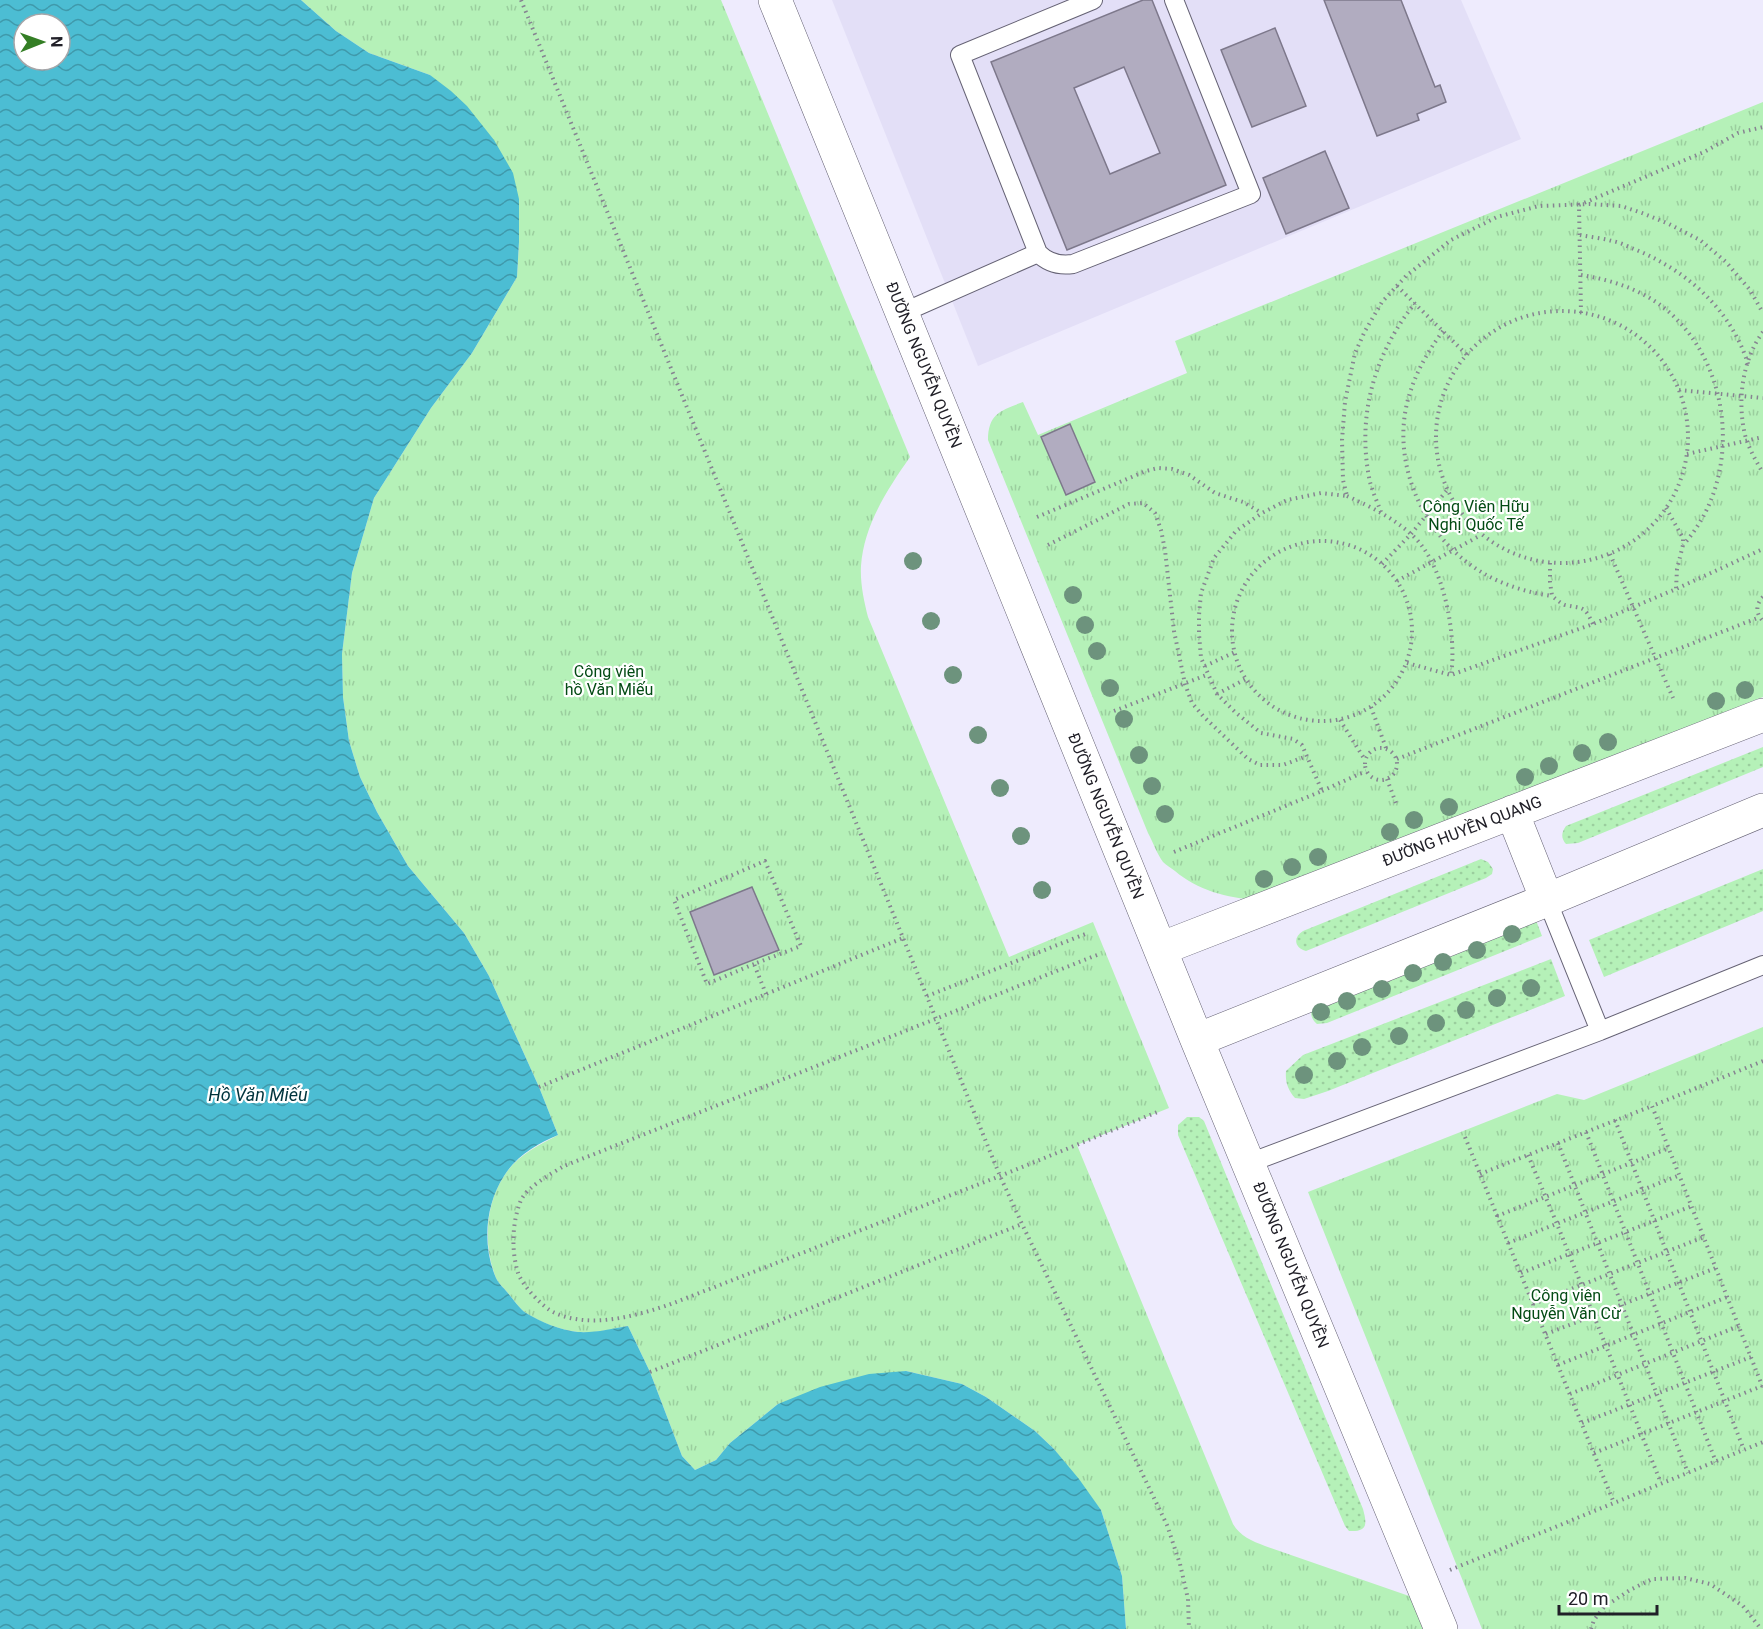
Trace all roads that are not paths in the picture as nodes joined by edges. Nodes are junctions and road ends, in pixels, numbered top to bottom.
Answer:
1 (775, 0) edge
2 (1093, 0) edge
3 (1174, 0) edge
4 (1038, 253) junction
5 (902, 313) junction
6 (1763, 714) edge
7 (1763, 810) edge
8 (1512, 812) junction
9 (1548, 900) junction
10 (1160, 949) junction
11 (1763, 965) edge
12 (1600, 1031) junction
13 (1197, 1040) junction
14 (1249, 1163) junction
15 (1442, 1629) edge

1 - 5 street, ĐƯỜNG NGUYỄN QUYỀN
2 - 4 lane
3 - 4 lane
4 - 5 lane
5 - 10 street, ĐƯỜNG NGUYỄN QUYỀN
6 - 8 street, ĐƯỜNG HUYỀN QUANG
7 - 9 street
8 - 9 street
8 - 10 street, ĐƯỜNG HUYỀN QUANG
9 - 12 lane
9 - 13 street
10 - 13 street, ĐƯỜNG NGUYỄN QUYỀN
11 - 12 lane
12 - 14 lane
13 - 14 street, ĐƯỜNG NGUYỄN QUYỀN
14 - 15 street, ĐƯỜNG NGUYỄN QUYỀN

